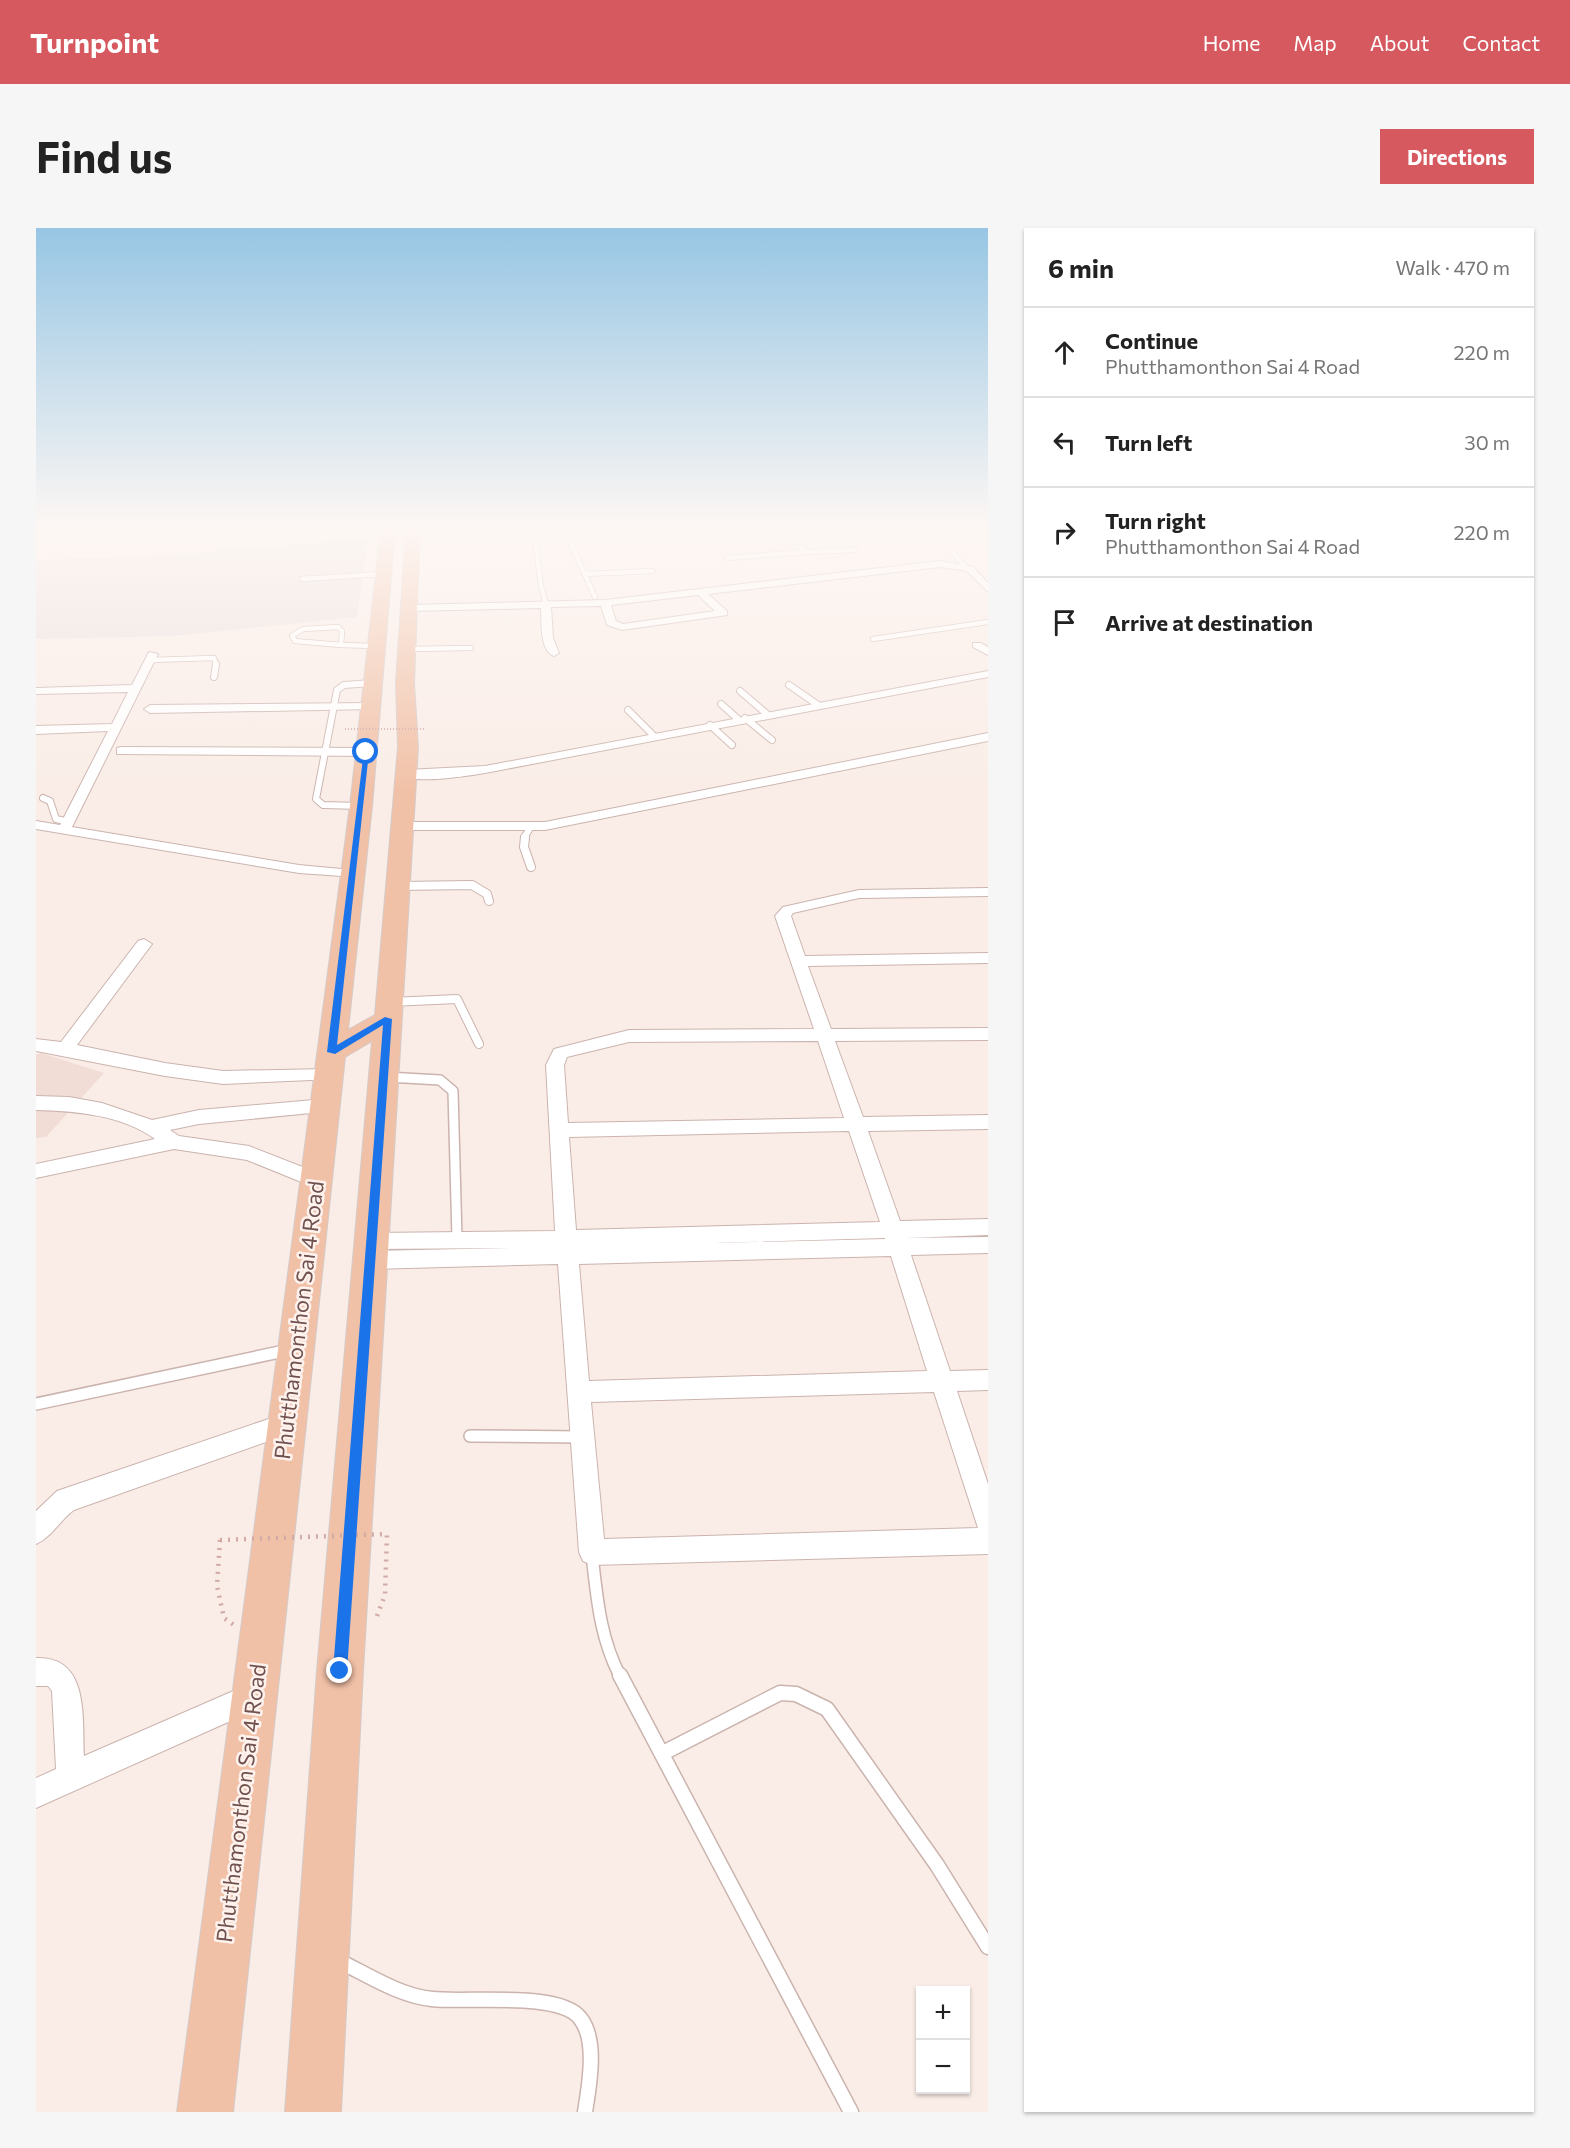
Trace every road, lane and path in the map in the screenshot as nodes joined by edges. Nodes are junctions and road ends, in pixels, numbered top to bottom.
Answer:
1 (378, 616) edge
2 (409, 616) edge
3 (547, 616) edge
4 (608, 616) edge
5 (707, 616) edge
6 (988, 622) edge
7 (313, 628) junction
8 (873, 639) dead end
9 (312, 644) junction
10 (341, 645) junction
11 (977, 645) dead end
12 (376, 646) junction
13 (471, 648) dead end
14 (407, 649) junction
15 (988, 652) edge
16 (554, 653) dead end
17 (152, 657) joint
18 (988, 674) edge
19 (214, 677) dead end
20 (372, 683) junction
21 (789, 685) dead end
22 (136, 688) junction
23 (36, 691) edge
24 (740, 691) dead end
25 (721, 704) dead end
26 (818, 705) junction
27 (334, 707) junction
28 (370, 707) junction
29 (150, 709) dead end
30 (628, 711) dead end
31 (767, 714) junction
32 (742, 719) junction
33 (710, 725) junction
34 (117, 727) junction
35 (345, 729) dead end
36 (424, 729) dead end
37 (36, 730) edge
38 (653, 735) junction
39 (988, 737) edge
40 (772, 740) dead end
41 (732, 745) dead end
42 (326, 750) junction
43 (121, 751) dead end
44 (366, 752) junction
45 (406, 774) junction
46 (43, 798) dead end
47 (361, 806) junction
48 (36, 825) edge
49 (67, 826) junction
50 (401, 826) junction
51 (530, 828) junction
52 (531, 867) dead end
53 (352, 874) junction
54 (396, 886) junction
55 (988, 892) edge
56 (489, 901) dead end
57 (144, 944) dead end
58 (988, 958) edge
59 (799, 961) junction
60 (388, 1010) junction
61 (988, 1034) edge
62 (824, 1036) junction
63 (479, 1044) dead end
64 (36, 1045) edge
65 (66, 1048) junction
66 (385, 1077) junction
67 (328, 1078) junction
68 (37, 1102) edge
69 (988, 1122) edge
70 (855, 1124) junction
71 (152, 1127) junction
72 (558, 1131) junction
73 (174, 1142) junction
74 (36, 1171) edge
75 (316, 1180) junction
76 (988, 1227) edge
77 (894, 1237) junction
78 (457, 1239) junction
79 (988, 1245) edge
80 (567, 1247) junction
81 (371, 1250) junction
82 (295, 1349) junction
83 (988, 1380) edge
84 (940, 1381) junction
85 (580, 1392) junction
86 (36, 1404) edge
87 (286, 1424) junction
88 (470, 1436) dead end
89 (583, 1437) junction
90 (988, 1522) edge
91 (36, 1531) edge
92 (387, 1534) dead end
93 (988, 1541) edge
94 (592, 1552) junction
95 (259, 1642) junction
96 (36, 1672) edge
97 (254, 1696) junction
98 (663, 1753) junction
99 (71, 1777) junction
100 (36, 1793) edge
101 (988, 1947) edge
102 (323, 1953) junction
103 (205, 2112) edge
104 (313, 2112) edge
105 (585, 2112) edge
106 (851, 2112) edge

1 - 12 main road, Phutthamonthon Sai 4 Road
2 - 14 main road
3 - 16 street
4 - 5 street
6 - 8 lane
7 - 9 lane
7 - 9 lane
7 - 10 lane
9 - 10 lane
10 - 12 lane
11 - 15 street
12 - 20 main road, Phutthamonthon Sai 4 Road
13 - 14 lane
14 - 45 main road
17 - 19 lane
17 - 22 street
18 - 26 street
20 - 27 lane
20 - 28 main road, Phutthamonthon Sai 4 Road
21 - 26 lane
22 - 23 street
22 - 34 street
24 - 31 lane
25 - 32 lane
26 - 31 street
27 - 28 street
27 - 29 street
27 - 42 lane
28 - 44 main road, Phutthamonthon Sai 4 Road
30 - 38 lane
31 - 32 street
32 - 33 street
32 - 40 lane
33 - 38 street
33 - 41 lane
34 - 37 street
34 - 49 street
35 - 36 path, bridge
38 - 45 street
39 - 51 street
42 - 43 street
42 - 44 street
42 - 47 lane
44 - 47 main road, Phutthamonthon Sai 4 Road
45 - 50 main road
46 - 49 lane
47 - 53 main road, Phutthamonthon Sai 4 Road
48 - 49 street
49 - 53 street
50 - 51 street
50 - 54 main road
51 - 52 lane
53 - 67 main road, Phutthamonthon Sai 4 Road
54 - 56 lane
54 - 60 main road
55 - 59 street
57 - 65 street
58 - 59 street
59 - 62 street
60 - 63 lane
60 - 66 main road
60 - 67 main road
61 - 62 street
62 - 70 street
62 - 72 street
64 - 65 street
65 - 67 street
66 - 78 lane
66 - 81 main road
67 - 71 street
67 - 75 main road, Phutthamonthon Sai 4 Road
68 - 71 street
69 - 70 street
70 - 72 street
70 - 77 street
71 - 73 street
72 - 80 street
73 - 74 street
73 - 75 street
75 - 82 main road, Phutthamonthon Sai 4 Road
76 - 77 street
77 - 79 street
77 - 80 street
77 - 84 street
78 - 80 street
78 - 81 street
80 - 81 street
80 - 85 street
81 - 102 main road
82 - 86 lane
82 - 87 main road, Phutthamonthon Sai 4 Road
83 - 84 street
84 - 85 street
84 - 90 street
85 - 89 street
87 - 91 street
87 - 95 main road, Phutthamonthon Sai 4 Road
88 - 89 lane
89 - 94 street
92 - 95 path, bridge
93 - 94 street
94 - 98 lane
95 - 97 main road, Phutthamonthon Sai 4 Road
96 - 99 street
97 - 99 street
97 - 103 main road, Phutthamonthon Sai 4 Road
98 - 101 lane
98 - 106 lane
99 - 100 street
102 - 104 main road
102 - 105 lane

